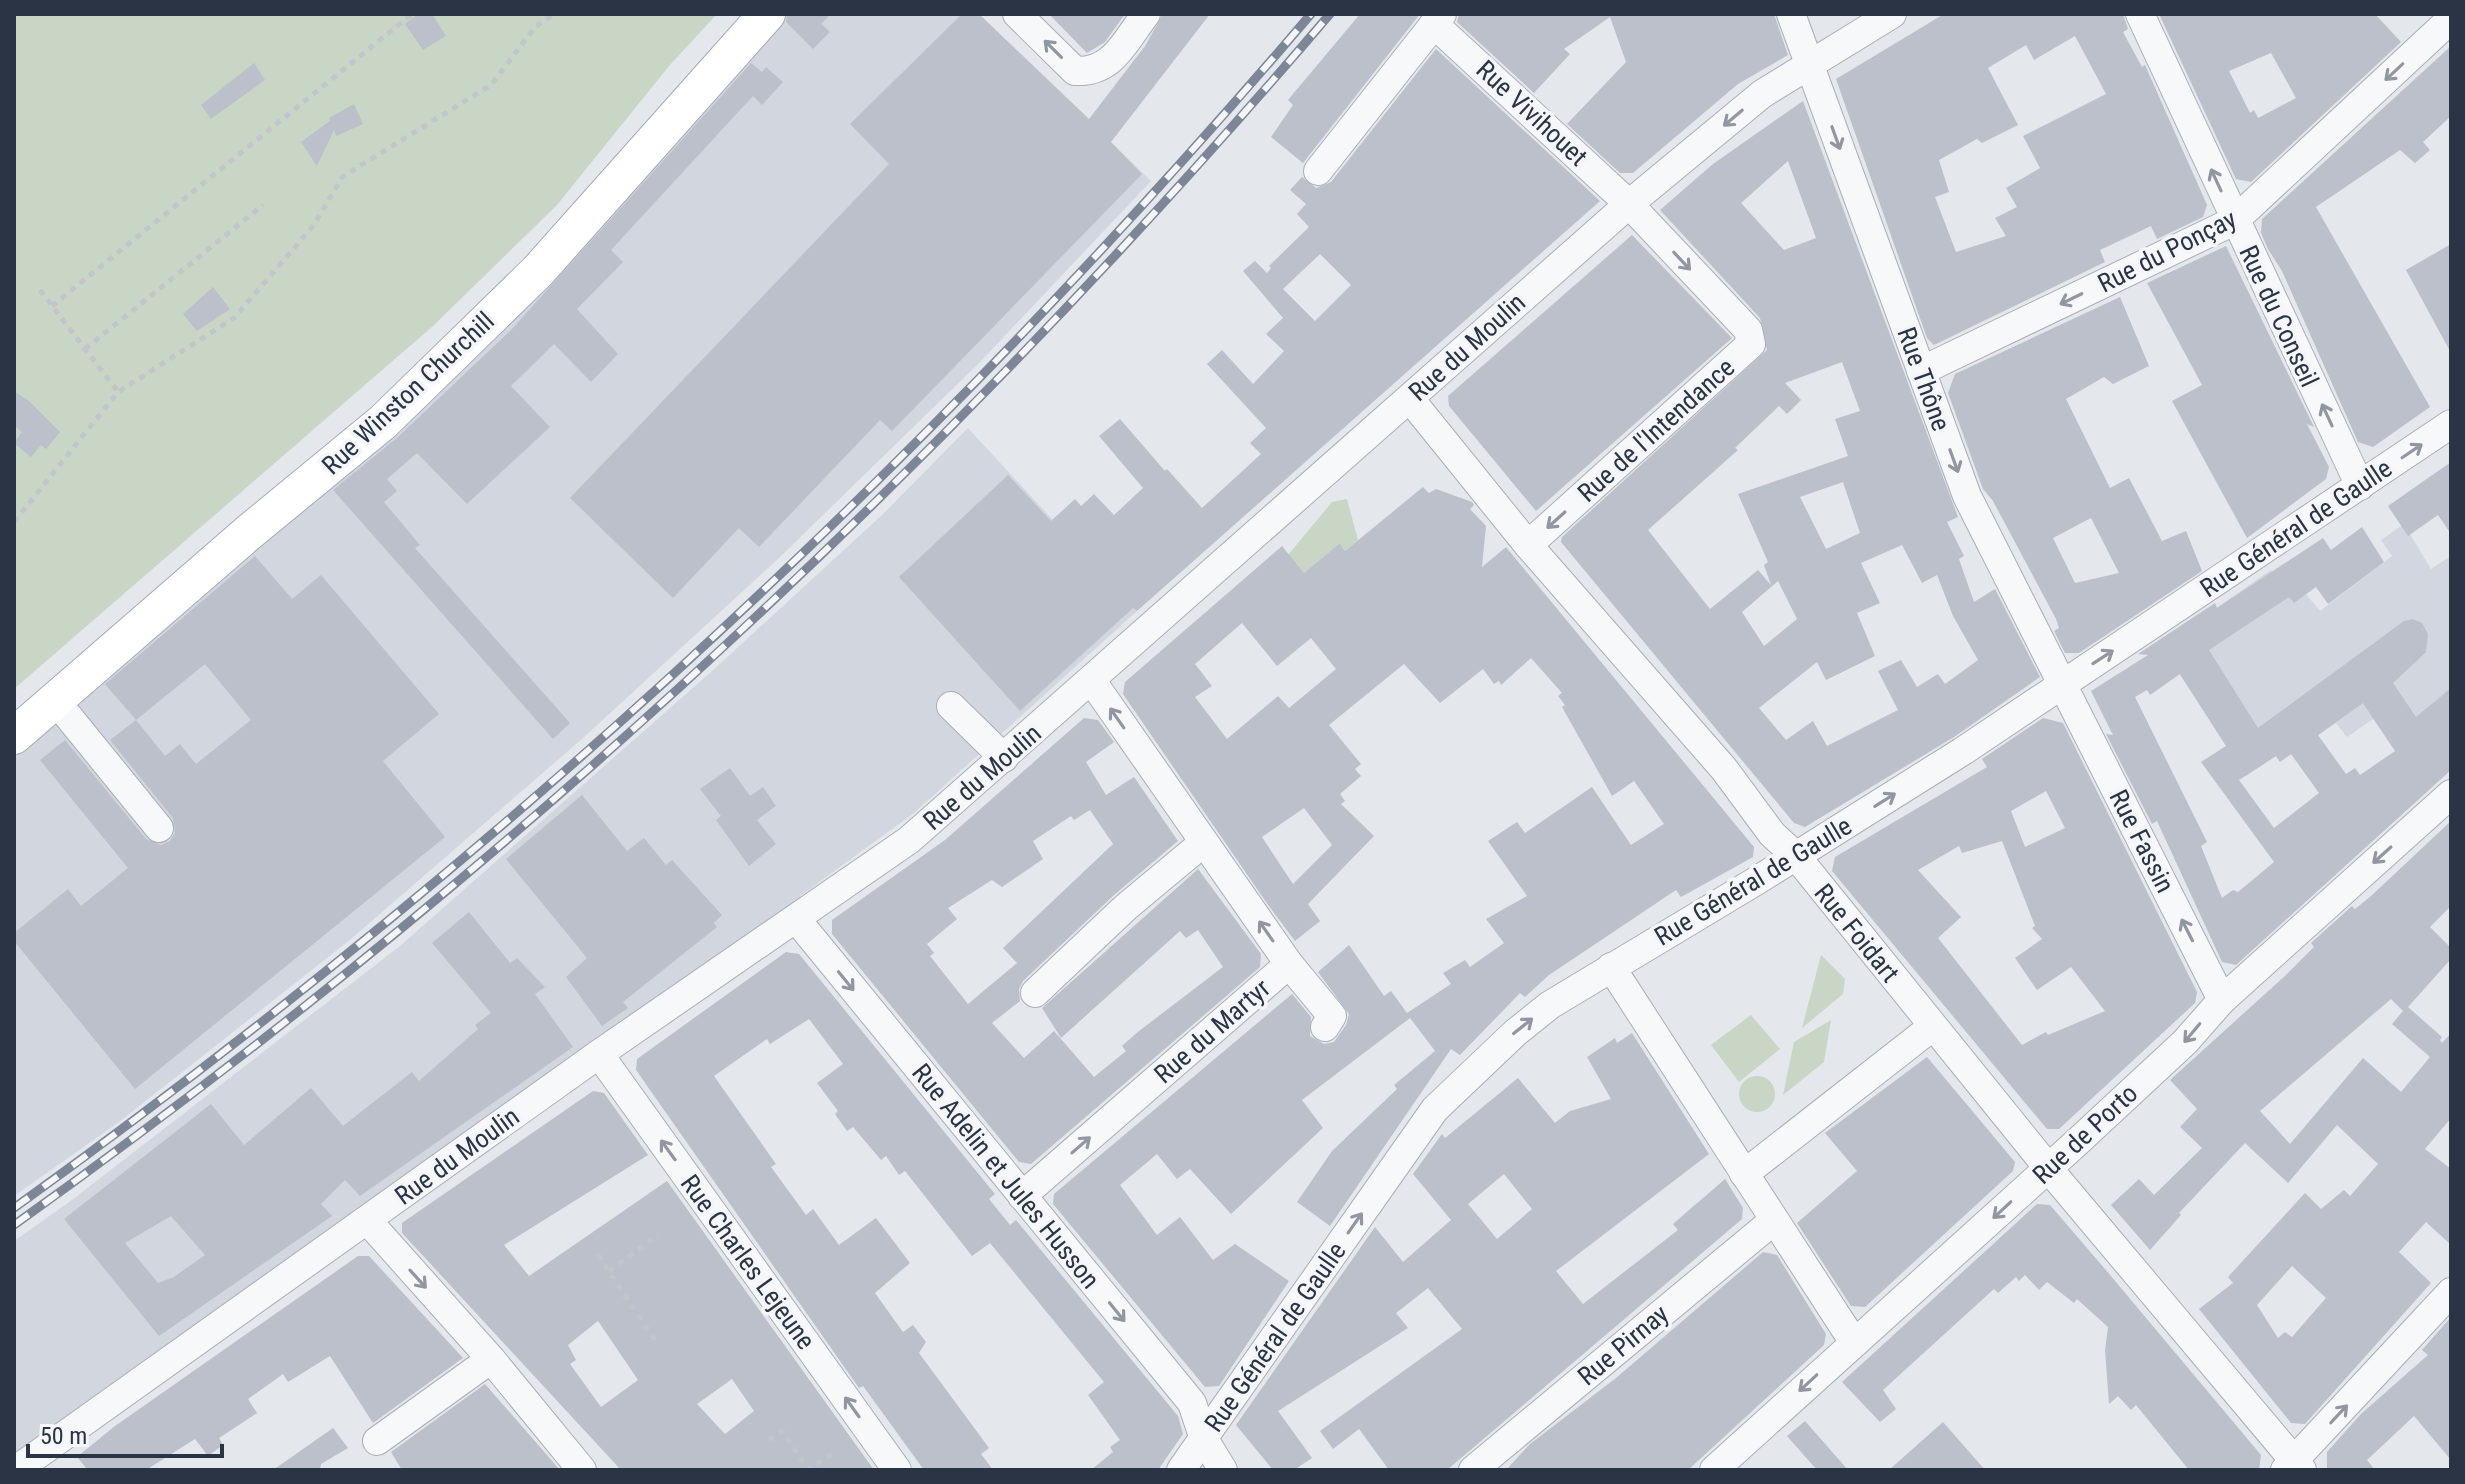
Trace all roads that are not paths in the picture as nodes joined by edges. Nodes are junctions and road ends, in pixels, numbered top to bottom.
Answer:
1 (767, 14) edge
2 (1017, 14) edge
3 (1146, 14) edge
4 (1791, 14) edge
5 (1892, 14) edge
6 (2140, 14) edge
7 (1438, 19) edge
8 (2451, 19) edge
9 (1810, 64) junction
10 (1318, 171) dead end
11 (1629, 204) junction
12 (2234, 221) junction
13 (1921, 371) junction
14 (1410, 399) junction
15 (2451, 424) edge
16 (2360, 486) junction
17 (1528, 545) junction
18 (1092, 681) junction
19 (2062, 683) junction
20 (55, 700) junction
21 (951, 706) dead end
22 (14, 736) edge
23 (1004, 758) junction
24 (2451, 794) edge
25 (159, 828) dead end
26 (1203, 843) junction
27 (1796, 856) junction
28 (797, 920) junction
29 (1289, 964) junction
30 (1611, 967) junction
31 (1035, 993) dead end
32 (2222, 1000) junction
33 (1325, 1027) dead end
34 (1932, 1027) junction
35 (599, 1054) junction
36 (2049, 1168) junction
37 (1744, 1174) junction
38 (1022, 1196) junction
39 (367, 1220) junction
40 (1773, 1221) junction
41 (2451, 1292) edge
42 (1853, 1341) junction
43 (491, 1359) junction
44 (1204, 1439) junction
45 (377, 1441) dead end
46 (2294, 1467) edge
47 (16, 1470) edge
48 (582, 1470) edge
49 (897, 1470) edge
50 (1181, 1470) edge
51 (1223, 1470) edge
52 (1473, 1470) edge
53 (1714, 1470) edge

1 - 20 main road, Rue Winston Churchill
3 -> 2 street
4 - 9 street, Rue Thône
5 - 9 street, Rue du Moulin
12 -> 6 street, Rue du Conseil
7 - 10 street
7 - 11 street, Rue Vivihouet
8 -> 12 street, Rue du Ponçay
9 -> 11 street, Rue du Moulin
9 -> 13 street, Rue Thône
11 - 14 street, Rue du Moulin
11 -> 17 street, Rue de l'Intendance
12 -> 13 street, Rue du Ponçay
16 -> 12 street, Rue du Conseil
13 -> 19 street, Rue Thône
14 - 17 street, Rue Foidart
14 - 18 street, Rue du Moulin
16 -> 15 street, Rue Général de Gaulle
19 -> 16 street, Rue Général de Gaulle
17 - 27 street, Rue Foidart
18 - 23 street, Rue du Moulin
26 -> 18 street, Rue du Martyr
27 -> 19 street, Rue Général de Gaulle
32 -> 19 street, Rue Fassin
20 - 22 main road, Rue Winston Churchill
20 - 25 street
21 - 23 street
23 - 28 street, Rue du Moulin
24 -> 32 street, Rue de Porto
29 -> 26 street, Rue du Martyr
26 - 31 street
27 - 30 street, Rue Général de Gaulle
27 - 34 street, Rue Foidart
28 - 35 street, Rue du Moulin
28 -> 38 street, Rue Adelin et Jules Husson
29 - 33 street
38 -> 29 street, Rue du Martyr
30 - 37 street
44 -> 30 street, Rue Général de Gaulle
32 -> 36 street, Rue de Porto
34 - 36 street, Rue Foidart
34 - 37 street
35 - 39 street, Rue du Moulin
49 -> 35 street, Rue Charles Lejeune
36 -> 42 street, Rue de Porto
36 - 46 street, Rue Foidart
37 - 40 street
38 -> 44 street, Rue Adelin et Jules Husson
39 -> 43 street
39 - 47 street, Rue du Moulin
40 - 42 street
40 - 52 street, Rue Pirnay
46 -> 41 street
42 -> 53 street, Rue de Porto
43 - 45 street
43 - 48 street
44 - 50 street, Rue Général de Gaulle
44 - 51 street, Rue Adelin et Jules Husson

